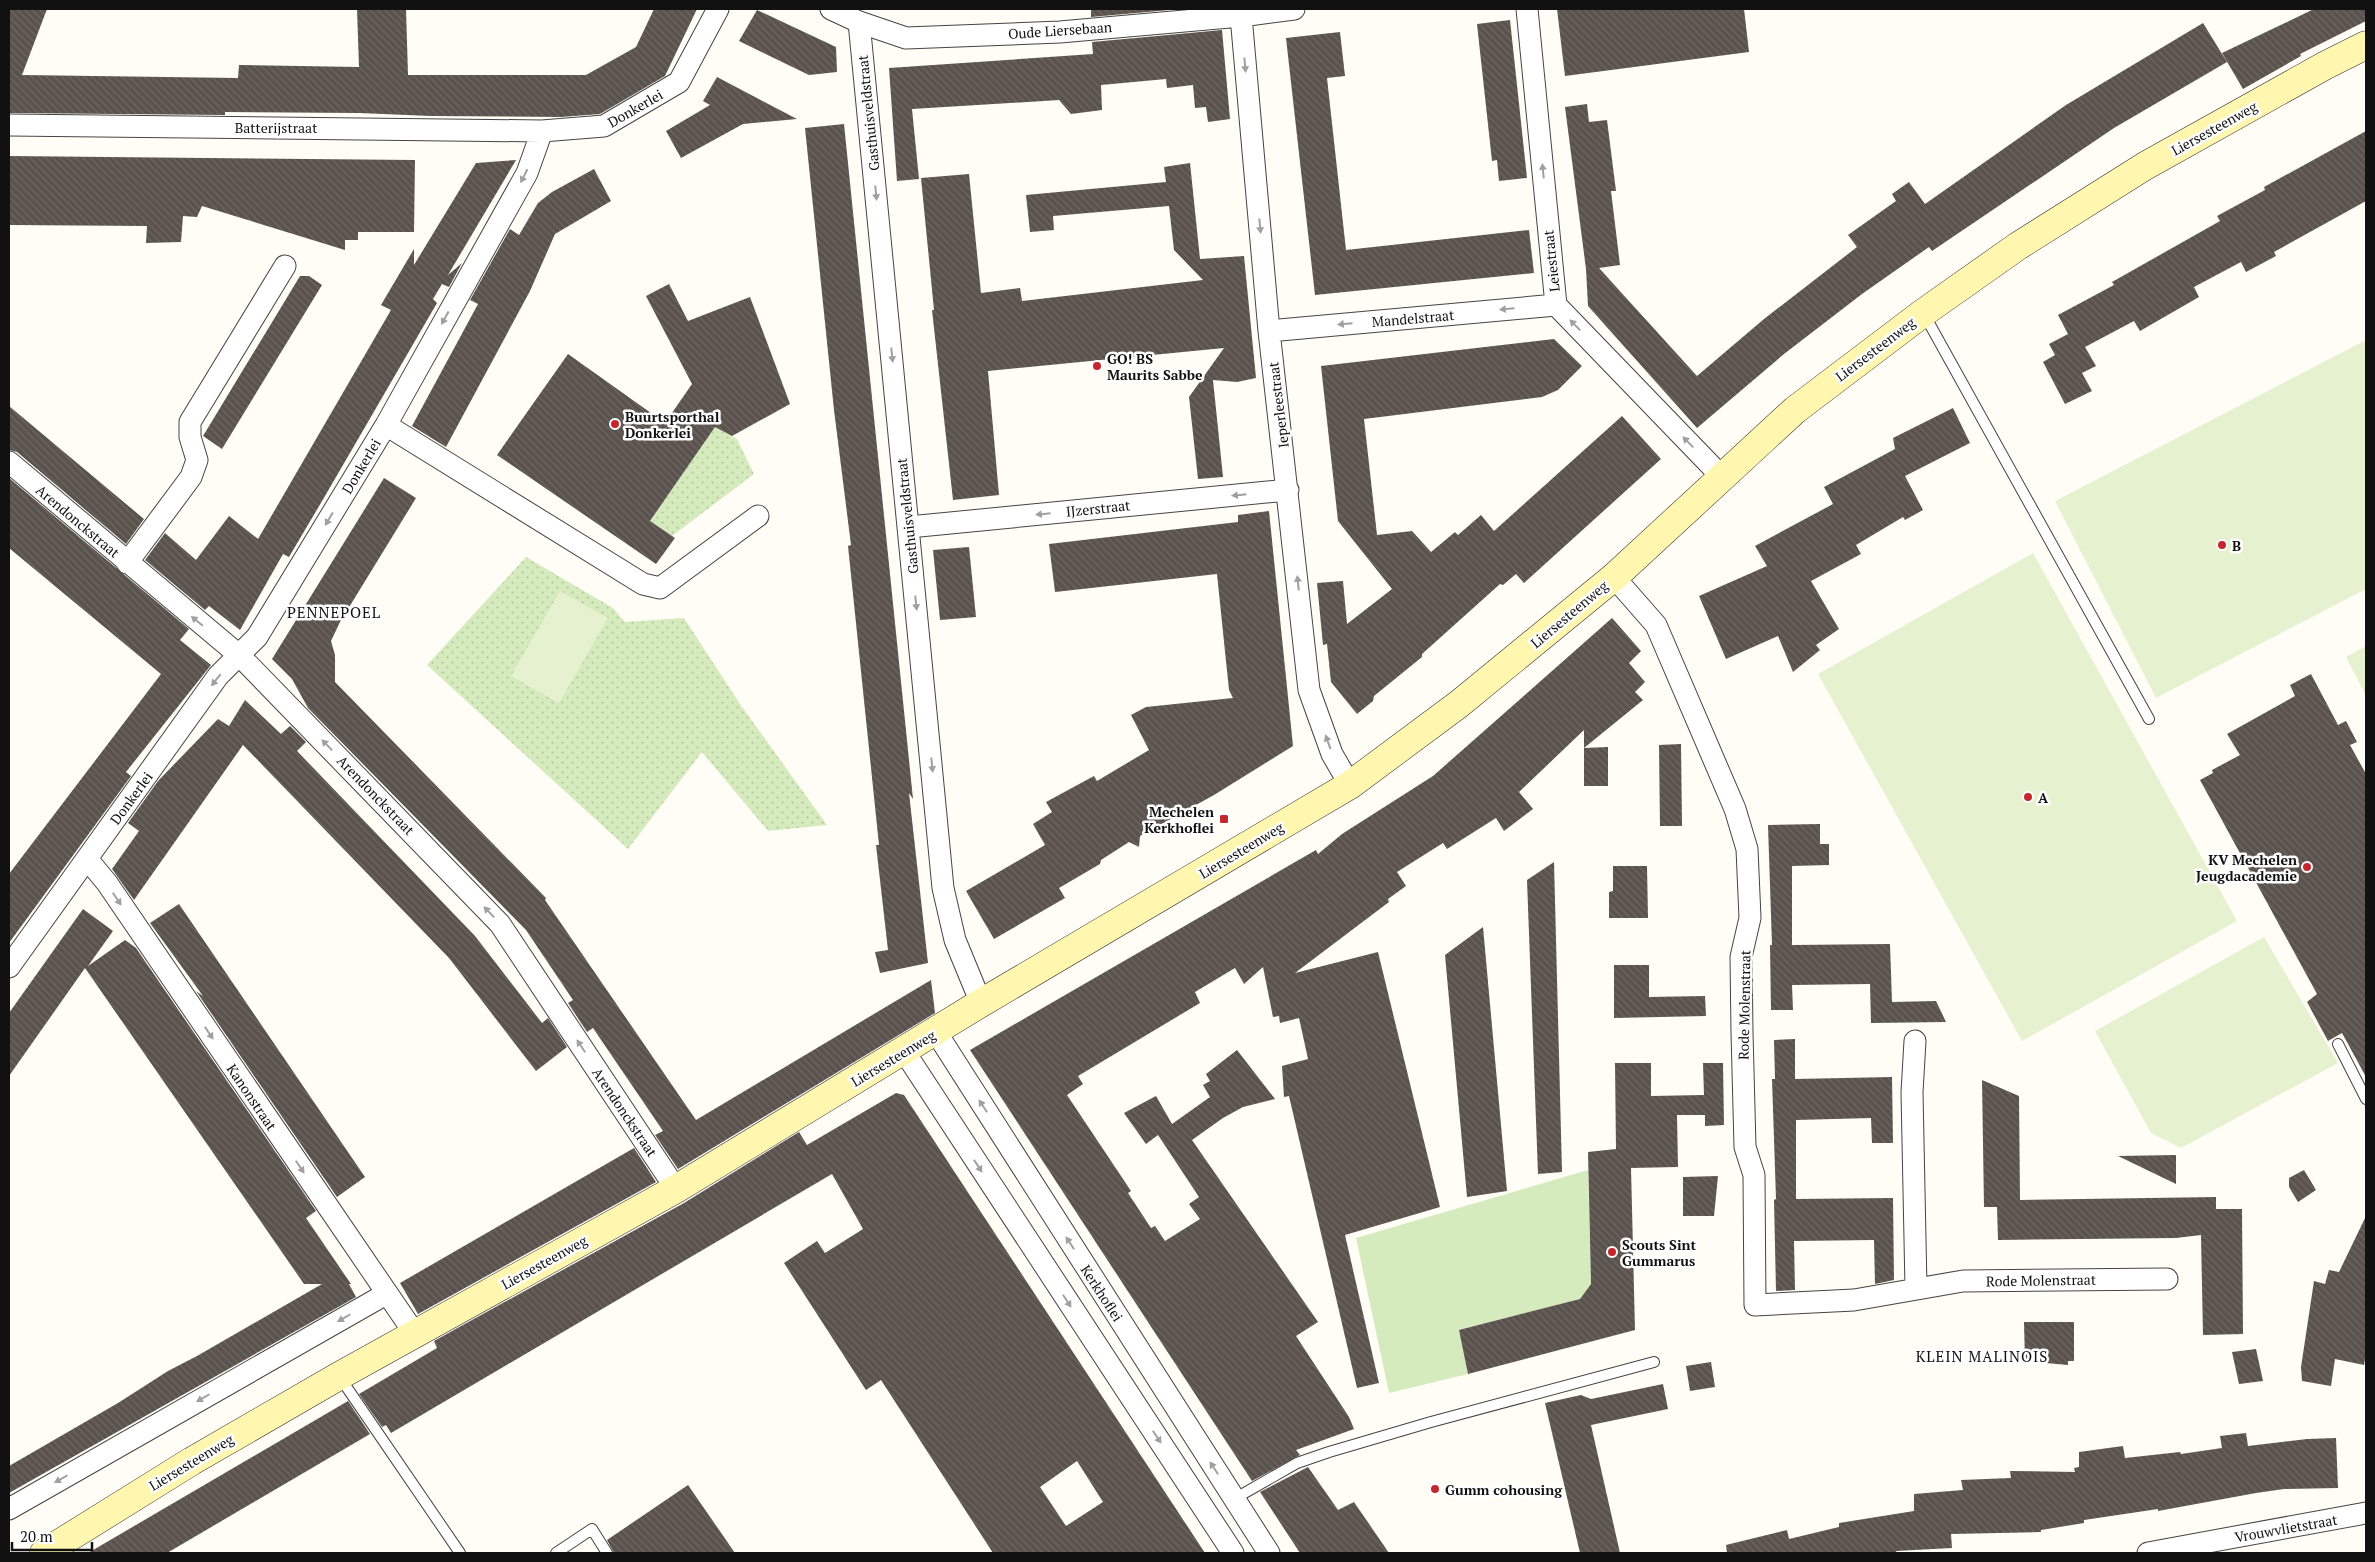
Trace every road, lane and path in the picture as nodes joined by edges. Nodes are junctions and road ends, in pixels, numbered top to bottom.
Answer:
1 (718, 9) edge
2 (831, 9) edge
3 (1294, 9) edge
4 (1527, 9) edge
5 (1241, 16) junction
6 (859, 22) junction
7 (2366, 45) edge
8 (9, 125) edge
9 (542, 131) junction
10 (285, 266) dead end
11 (1556, 305) junction
12 (1923, 313) junction
13 (1270, 331) junction
14 (386, 425) junction
15 (9, 462) edge
16 (1722, 477) junction
17 (1288, 490) junction
18 (758, 516) dead end
19 (909, 527) junction
20 (128, 563) junction
21 (1614, 577) junction
22 (240, 656) junction
23 (2149, 719) dead end
24 (1350, 785) junction
25 (88, 860) junction
26 (9, 967) edge
27 (981, 1004) junction
28 (936, 1032) junction
29 (1915, 1041) dead end
30 (2338, 1044) dead end
31 (904, 1051) junction
32 (2366, 1099) edge
33 (676, 1188) junction
34 (2166, 1279) dead end
35 (1916, 1288) junction
36 (386, 1294) junction
37 (415, 1334) junction
38 (1654, 1362) dead end
39 (339, 1376) junction
40 (1234, 1499) junction
41 (9, 1509) edge
42 (2366, 1513) edge
43 (56, 1550) edge
44 (460, 1553) edge
45 (556, 1553) edge
46 (607, 1553) edge
47 (1233, 1553) edge
48 (1269, 1553) edge
49 (2148, 1553) edge

1 - 9 street, Donkerlei
2 - 6 street, Oude Liersebaan
3 - 5 street, Oude Liersebaan
11 -> 4 street, Leiestraat
5 - 6 street, Oude Liersebaan
5 -> 13 street, Ieperleestraat
6 -> 19 street, Gasthuisveldstraat
7 - 12 main road, Liersesteenweg
8 - 9 street, Batterijstraat
9 -> 14 street, Donkerlei
10 - 20 street
11 -> 13 street, Mandelstraat
16 -> 11 street, Leiestraat
12 - 16 main road, Liersesteenweg
12 - 23 lane
13 - 17 street, Ieperleestraat
14 - 18 street
14 -> 22 street, Donkerlei
15 - 20 street, Arendonckstraat
16 - 21 main road, Liersesteenweg
17 -> 19 street, IJzerstraat
24 -> 17 street, Ieperleestraat
19 -> 27 street, Gasthuisveldstraat
22 -> 20 street, Arendonckstraat
21 - 24 main road, Liersesteenweg
21 - 35 street, Rode Molenstraat
22 -> 25 street, Donkerlei
33 -> 22 street, Arendonckstraat
24 - 27 main road, Liersesteenweg
25 - 26 street, Donkerlei
25 -> 36 street, Kanonstraat
27 - 28 main road, Liersesteenweg
28 - 31 main road, Liersesteenweg
40 -> 28 street, Kerkhoflei
29 - 35 street
30 - 32 lane
31 - 33 main road, Liersesteenweg
31 -> 47 street
33 - 37 main road, Liersesteenweg
34 - 35 street, Rode Molenstraat
36 - 37 street, Kanonstraat
36 -> 41 street
37 - 39 main road, Liersesteenweg
38 - 40 lane
39 - 43 main road, Liersesteenweg
39 - 44 lane
40 - 48 street, Kerkhoflei
42 - 49 street, Vrouwvlietstraat
45 - 46 lane

